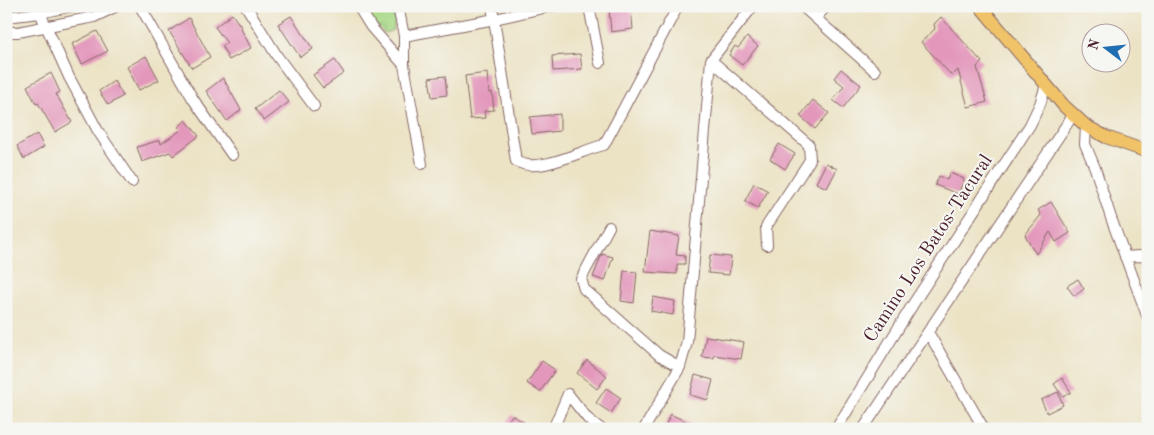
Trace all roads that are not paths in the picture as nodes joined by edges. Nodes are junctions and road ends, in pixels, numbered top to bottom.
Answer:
1 (73, 6) edge
2 (117, 6) edge
3 (140, 6) edge
4 (246, 6) edge
5 (358, 6) edge
6 (398, 6) edge
7 (492, 6) edge
8 (552, 6) edge
9 (589, 6) edge
10 (678, 6) edge
11 (754, 6) edge
12 (802, 6) edge
13 (827, 6) edge
14 (980, 6) edge
15 (38, 10) edge
16 (6, 17) edge
17 (815, 18) junction
18 (495, 19) junction
19 (46, 27) junction
20 (6, 32) edge
21 (404, 36) junction
22 (710, 60) junction
23 (600, 63) dead end
24 (404, 65) junction
25 (875, 71) dead end
26 (1046, 84) junction
27 (314, 106) dead end
28 (1073, 114) junction
29 (1086, 126) junction
30 (1148, 152) edge
31 (232, 155) dead end
32 (422, 164) dead end
33 (132, 182) dead end
34 (609, 227) dead end
35 (766, 245) dead end
36 (1125, 257) junction
37 (1148, 257) edge
38 (1148, 318) edge
39 (928, 332) junction
40 (680, 367) junction
41 (553, 429) edge
42 (601, 429) edge
43 (644, 429) edge
44 (836, 429) edge
45 (864, 429) edge
46 (984, 429) edge

1 - 15 street
2 - 19 street
3 - 31 street
4 - 27 street
5 - 24 street
6 - 21 street
7 - 18 street
8 - 18 street
9 - 23 street
10 - 18 street
11 - 22 street
12 - 17 street
13 - 17 street
14 - 26 main road
15 - 16 street
15 - 19 street
17 - 25 street
18 - 21 street
19 - 20 street
19 - 33 street
21 - 24 street
22 - 35 street
22 - 40 street
24 - 32 street
26 - 28 main road
26 - 44 street, Camino Los Batos-Tacural
28 - 29 main road
28 - 39 street
29 - 30 main road
29 - 36 street
34 - 40 street
36 - 37 street
36 - 38 street
39 - 45 street
39 - 46 street
40 - 43 street
41 - 42 street

